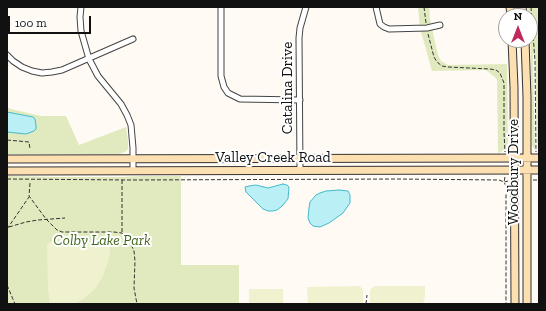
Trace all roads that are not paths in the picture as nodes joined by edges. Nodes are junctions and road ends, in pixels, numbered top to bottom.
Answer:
1 (81, 7) edge
2 (221, 7) edge
3 (306, 7) edge
4 (376, 7) edge
5 (440, 26) dead end
6 (133, 39) dead end
7 (512, 48) edge
8 (525, 48) edge
9 (7, 55) edge
10 (89, 59) junction
11 (300, 100) junction
12 (133, 158) junction
13 (300, 158) junction
14 (514, 158) junction
15 (527, 158) junction
16 (539, 158) edge
17 (7, 159) edge
18 (300, 170) junction
19 (514, 170) junction
20 (527, 170) junction
21 (539, 170) edge
22 (7, 171) edge
23 (133, 171) junction
24 (515, 304) edge
25 (528, 304) edge

1 - 10 street
2 - 11 street
3 - 11 street, Catalina Drive
4 - 5 street
6 - 10 street
7 - 14 main road, Woodbury Drive
8 - 15 main road, Woodbury Drive
9 - 10 street
10 - 12 street
11 - 13 street, Catalina Drive
12 - 13 main road, Valley Creek Road
12 - 17 main road, Valley Creek Road
12 - 23 street
13 - 14 main road, Valley Creek Road
13 - 18 street, Catalina Drive
14 - 15 main road, Valley Creek Road
14 - 19 main road, Woodbury Drive
15 - 16 main road, Valley Creek Road
15 - 20 main road, Woodbury Drive
18 - 19 main road, Valley Creek Road
18 - 23 main road, Valley Creek Road
19 - 20 main road, Valley Creek Road
19 - 24 main road, Woodbury Drive
20 - 21 main road, Valley Creek Road
20 - 25 main road, Woodbury Drive
22 - 23 main road, Valley Creek Road

